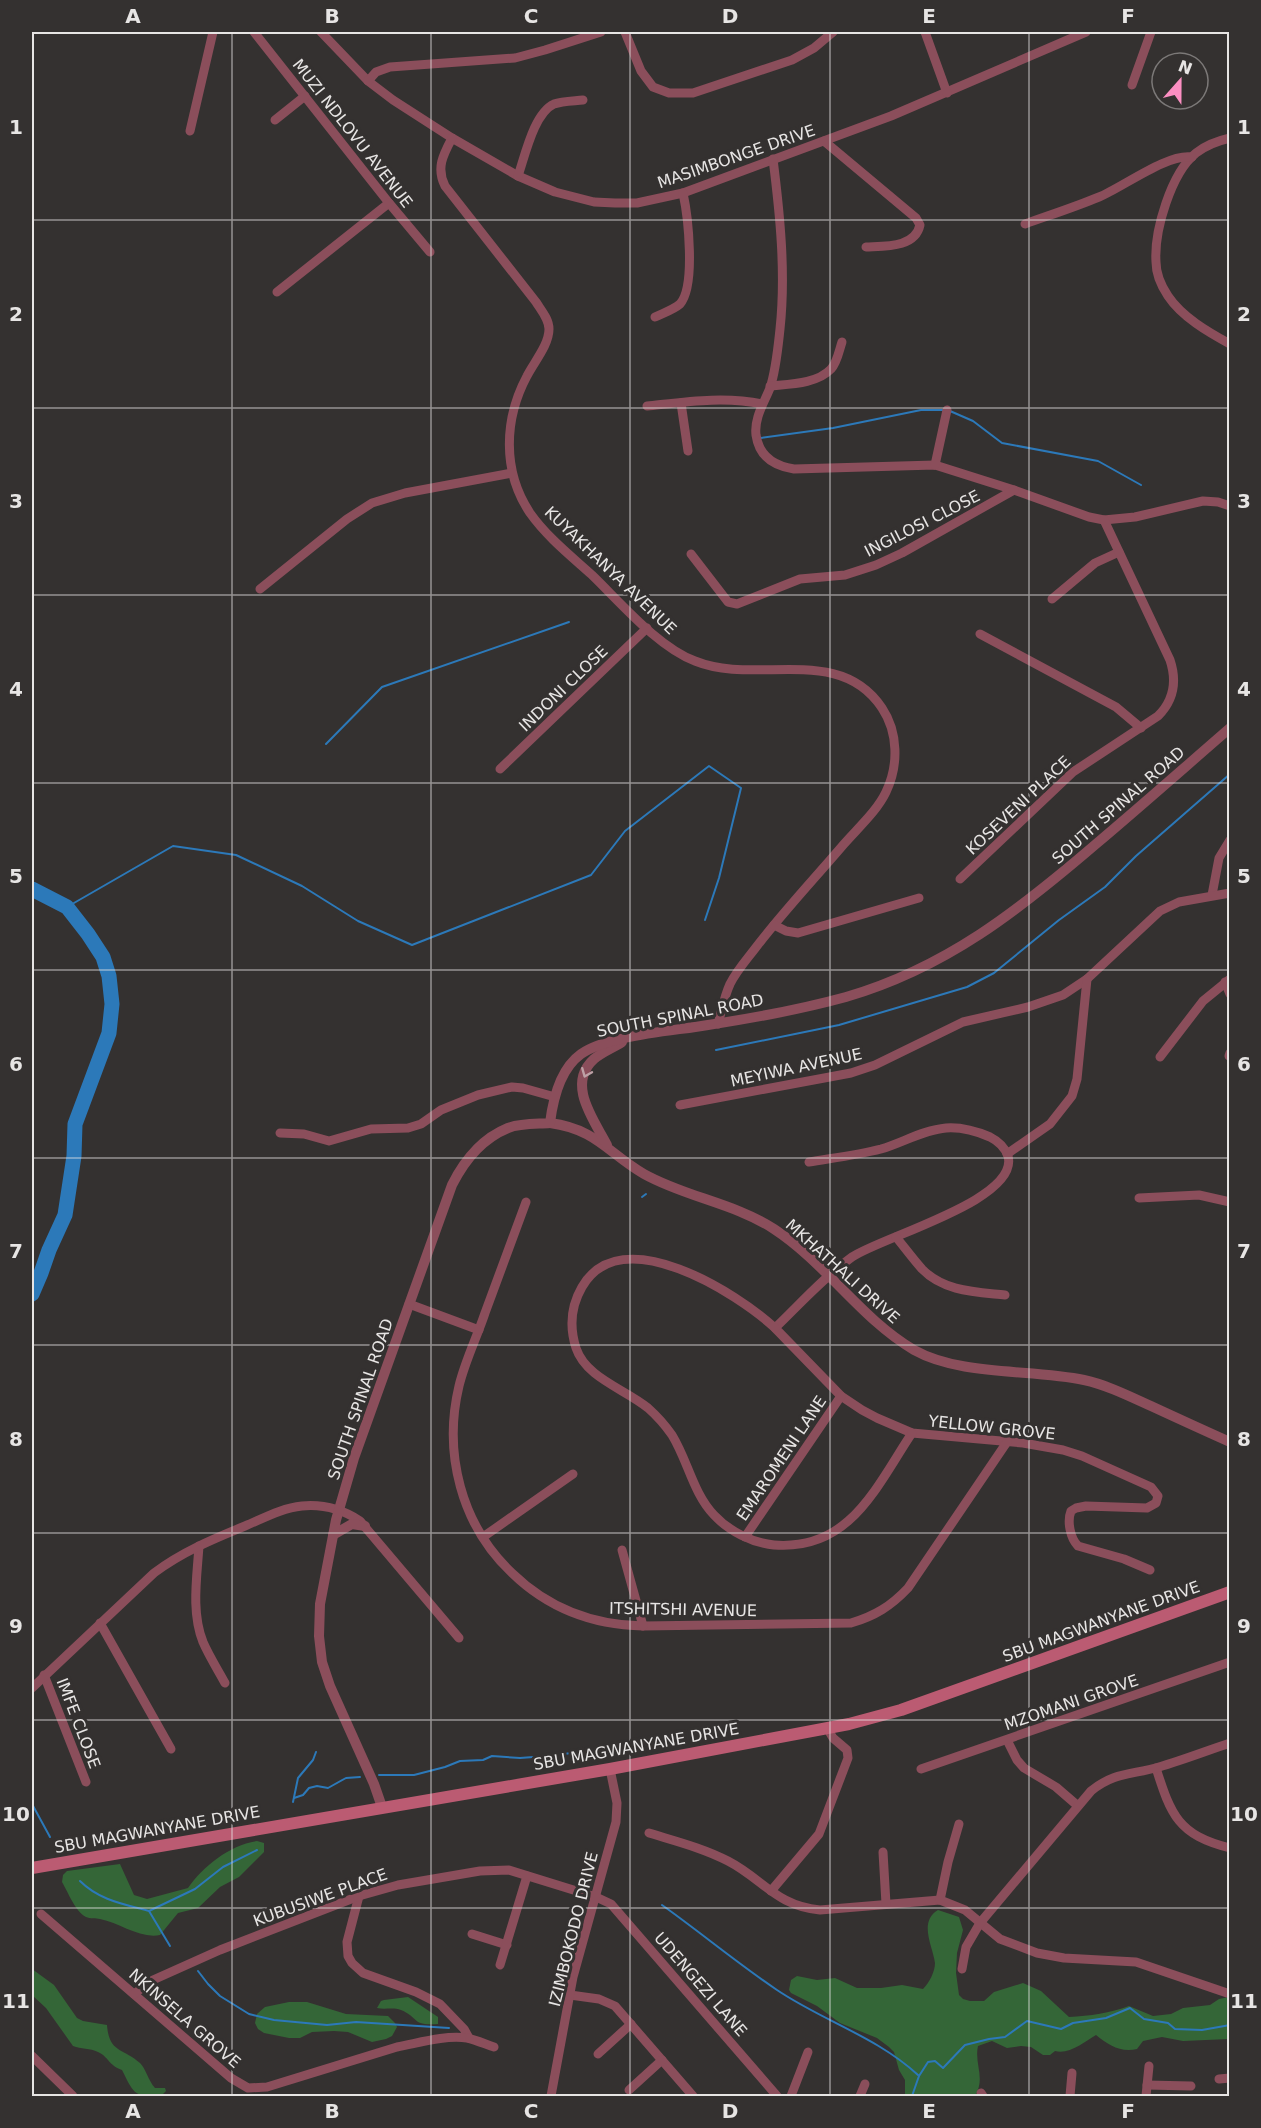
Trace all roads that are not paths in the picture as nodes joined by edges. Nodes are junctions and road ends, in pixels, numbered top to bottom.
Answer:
1 (213, 32) edge
2 (254, 32) edge
3 (321, 32) edge
4 (601, 32) edge
5 (625, 32) edge
6 (833, 32) edge
7 (925, 32) edge
8 (1086, 32) edge
9 (1151, 32) edge
10 (368, 81) junction
11 (1132, 85) dead end
12 (947, 93) junction
13 (305, 96) junction
14 (583, 100) dead end
15 (276, 120) dead end
16 (190, 131) dead end
17 (452, 138) junction
18 (1230, 138) edge
19 (824, 141) junction
20 (1192, 157) junction
21 (773, 159) junction
22 (518, 176) junction
23 (683, 193) junction
24 (389, 203) junction
25 (1025, 224) dead end
26 (866, 247) dead end
27 (430, 252) dead end
28 (277, 292) dead end
29 (655, 317) dead end
30 (842, 342) dead end
31 (1230, 344) edge
32 (770, 387) junction
33 (681, 403) junction
34 (762, 404) junction
35 (647, 406) dead end
36 (947, 410) dead end
37 (688, 451) dead end
38 (935, 465) junction
39 (512, 473) junction
40 (1014, 490) junction
41 (1230, 506) edge
42 (1104, 520) junction
43 (1119, 552) junction
44 (691, 554) dead end
45 (260, 589) dead end
46 (1052, 599) dead end
47 (647, 628) junction
48 (980, 634) dead end
49 (1141, 728) junction
50 (1230, 728) edge
51 (500, 769) dead end
52 (1230, 840) edge
53 (960, 879) dead end
54 (1230, 893) edge
55 (1212, 895) junction
56 (919, 898) dead end
57 (774, 925) junction
58 (1088, 979) junction
59 (1227, 980) edge
60 (1230, 994) edge
61 (718, 1024) junction
62 (630, 1038) junction
63 (1160, 1057) dead end
64 (555, 1097) junction
65 (680, 1105) dead end
66 (550, 1123) junction
67 (280, 1132) dead end
68 (610, 1150) junction
69 (1007, 1154) junction
70 (809, 1162) dead end
71 (1139, 1198) dead end
72 (526, 1202) dead end
73 (1230, 1202) edge
74 (896, 1237) junction
75 (830, 1275) junction
76 (1005, 1295) dead end
77 (408, 1304) junction
78 (775, 1328) junction
79 (479, 1330) junction
80 (841, 1396) junction
81 (912, 1433) junction
82 (1007, 1442) junction
83 (1230, 1442) edge
84 (573, 1474) dead end
85 (339, 1509) junction
86 (365, 1526) junction
87 (333, 1535) junction
88 (483, 1537) junction
89 (745, 1537) junction
90 (198, 1546) junction
91 (622, 1550) dead end
92 (1150, 1570) dead end
93 (1230, 1592) edge
94 (100, 1623) junction
95 (643, 1626) junction
96 (459, 1638) dead end
97 (1230, 1662) edge
98 (44, 1675) junction
99 (225, 1683) dead end
100 (32, 1688) edge
101 (827, 1728) junction
102 (1007, 1740) junction
103 (1230, 1743) edge
104 (171, 1749) dead end
105 (610, 1768) junction
106 (1156, 1768) junction
107 (921, 1769) dead end
108 (86, 1782) dead end
109 (1077, 1806) junction
110 (382, 1807) junction
111 (960, 1824) dead end
112 (649, 1833) dead end
113 (1230, 1848) edge
114 (883, 1852) dead end
115 (32, 1868) edge
116 (527, 1876) junction
117 (771, 1891) junction
118 (359, 1896) junction
119 (596, 1897) junction
120 (940, 1900) junction
121 (886, 1904) junction
122 (40, 1914) dead end
123 (980, 1923) junction
124 (472, 1934) dead end
125 (507, 1945) junction
126 (500, 1965) dead end
127 (962, 1969) dead end
128 (1227, 1993) dead end
129 (134, 1994) junction
130 (570, 1995) junction
131 (631, 2024) junction
132 (469, 2038) junction
133 (494, 2047) dead end
134 (808, 2052) dead end
135 (598, 2054) dead end
136 (32, 2056) edge
137 (662, 2060) junction
138 (1149, 2066) dead end
139 (1072, 2073) dead end
140 (1230, 2078) edge
141 (1219, 2079) dead end
142 (865, 2084) dead end
143 (1147, 2085) junction
144 (1191, 2086) dead end
145 (629, 2090) dead end
146 (251, 2093) edge
147 (73, 2097) edge
148 (551, 2097) edge
149 (693, 2097) edge
150 (777, 2097) edge
151 (790, 2097) edge
152 (860, 2097) edge
153 (1070, 2097) edge
154 (1146, 2097) edge

1 - 16 street
2 - 13 street, MUZI NDLOVU AVENUE
3 - 10 street, MASIMBONGE DRIVE
4 - 10 street
5 - 6 street
7 - 12 street
8 - 12 street, MASIMBONGE DRIVE
9 - 11 street
10 - 17 street, MASIMBONGE DRIVE
12 - 19 street, MASIMBONGE DRIVE
13 - 15 street
13 - 24 street, MUZI NDLOVU AVENUE
14 - 22 street
17 - 22 street, MASIMBONGE DRIVE
17 - 39 street, KUYAKHANYA AVENUE
18 - 20 street
19 - 21 street, MASIMBONGE DRIVE
19 - 26 street
20 - 25 street
20 - 31 street
21 - 23 street, MASIMBONGE DRIVE
21 - 32 street
22 - 23 street, MASIMBONGE DRIVE
23 - 29 street
24 - 27 street, MUZI NDLOVU AVENUE
24 - 28 street
30 - 32 street
32 - 34 street
33 - 34 street
33 - 35 street
33 - 37 street
34 - 38 street
36 - 38 street
38 - 40 street
39 - 45 street
39 - 47 street, KUYAKHANYA AVENUE
40 - 42 street
40 - 44 street, INGILOSI CLOSE
41 - 42 street
42 - 43 street, KOSEVENI PLACE
43 - 46 street
43 - 49 street, KOSEVENI PLACE
47 - 51 street, INDONI CLOSE
47 - 57 street, KUYAKHANYA AVENUE
48 - 49 street
49 - 53 street, KOSEVENI PLACE
50 - 61 street, SOUTH SPINAL ROAD
52 - 55 street
54 - 55 street, MEYIWA AVENUE
55 - 58 street, MEYIWA AVENUE
56 - 57 street
57 - 61 street, KUYAKHANYA AVENUE
58 - 65 street, MEYIWA AVENUE
58 - 69 street
59 - 60 street
59 - 63 street
61 - 62 street, SOUTH SPINAL ROAD
62 - 64 street, SOUTH SPINAL ROAD
62 -> 68 street
64 - 66 street, SOUTH SPINAL ROAD
64 - 67 street
66 - 68 street, MKHATHALI DRIVE
66 - 77 street, SOUTH SPINAL ROAD
68 - 75 street, MKHATHALI DRIVE
69 - 70 street
69 - 74 street
71 - 73 street
72 - 79 street, ITSHITSHI AVENUE
74 - 75 street
74 - 76 street
75 - 78 street
75 - 83 street, MKHATHALI DRIVE
77 - 79 street
77 - 85 street, SOUTH SPINAL ROAD
78 - 80 street, YELLOW GROVE
78 - 89 street, YELLOW GROVE
79 - 88 street, ITSHITSHI AVENUE
80 - 81 street, YELLOW GROVE
80 - 89 street, EMAROMENI LANE
81 - 82 street, YELLOW GROVE
81 - 89 street, YELLOW GROVE
82 - 92 street, YELLOW GROVE
82 - 95 street, ITSHITSHI AVENUE
84 - 88 street
85 - 86 street
85 - 87 street, SOUTH SPINAL ROAD
85 - 90 street
86 - 87 street
86 - 96 street
87 - 110 street, SOUTH SPINAL ROAD
88 - 95 street, ITSHITSHI AVENUE
90 - 94 street
90 - 99 street
91 - 95 street
93 - 101 main road, SBU MAGWANYANE DRIVE
94 - 98 street
94 - 104 street
97 - 102 street, MZOMANI GROVE
98 - 100 street
98 - 108 street, IMFE CLOSE
101 - 105 main road, SBU MAGWANYANE DRIVE
101 - 117 street
102 - 107 street, MZOMANI GROVE
102 - 109 street
103 - 106 street
105 - 110 main road, SBU MAGWANYANE DRIVE
105 - 119 street, IZIMBOKODO DRIVE
106 - 109 street
106 - 113 street
109 - 123 street
110 - 115 main road, SBU MAGWANYANE DRIVE
111 - 120 street
112 - 117 street
114 - 121 street
116 - 118 street, KUBUSIWE PLACE
116 - 119 street, KUBUSIWE PLACE
116 - 125 street
117 - 121 street
118 - 129 street, KUBUSIWE PLACE
118 - 132 street
119 - 130 street, IZIMBOKODO DRIVE
119 - 150 street, UDENGEZI LANE
120 - 121 street
120 - 123 street
122 - 129 street, NKINSELA GROVE
123 - 127 street
123 - 128 street
124 - 125 street
125 - 126 street
129 - 146 street, NKINSELA GROVE
130 - 131 street
130 - 148 street, IZIMBOKODO DRIVE
131 - 135 street
131 - 137 street
132 - 133 street, NKINSELA GROVE
132 - 146 street, NKINSELA GROVE
134 - 151 street
136 - 147 street
137 - 145 street
137 - 149 street
138 - 143 street
139 - 153 street
140 - 141 street
142 - 152 street
143 - 144 street
143 - 154 street

